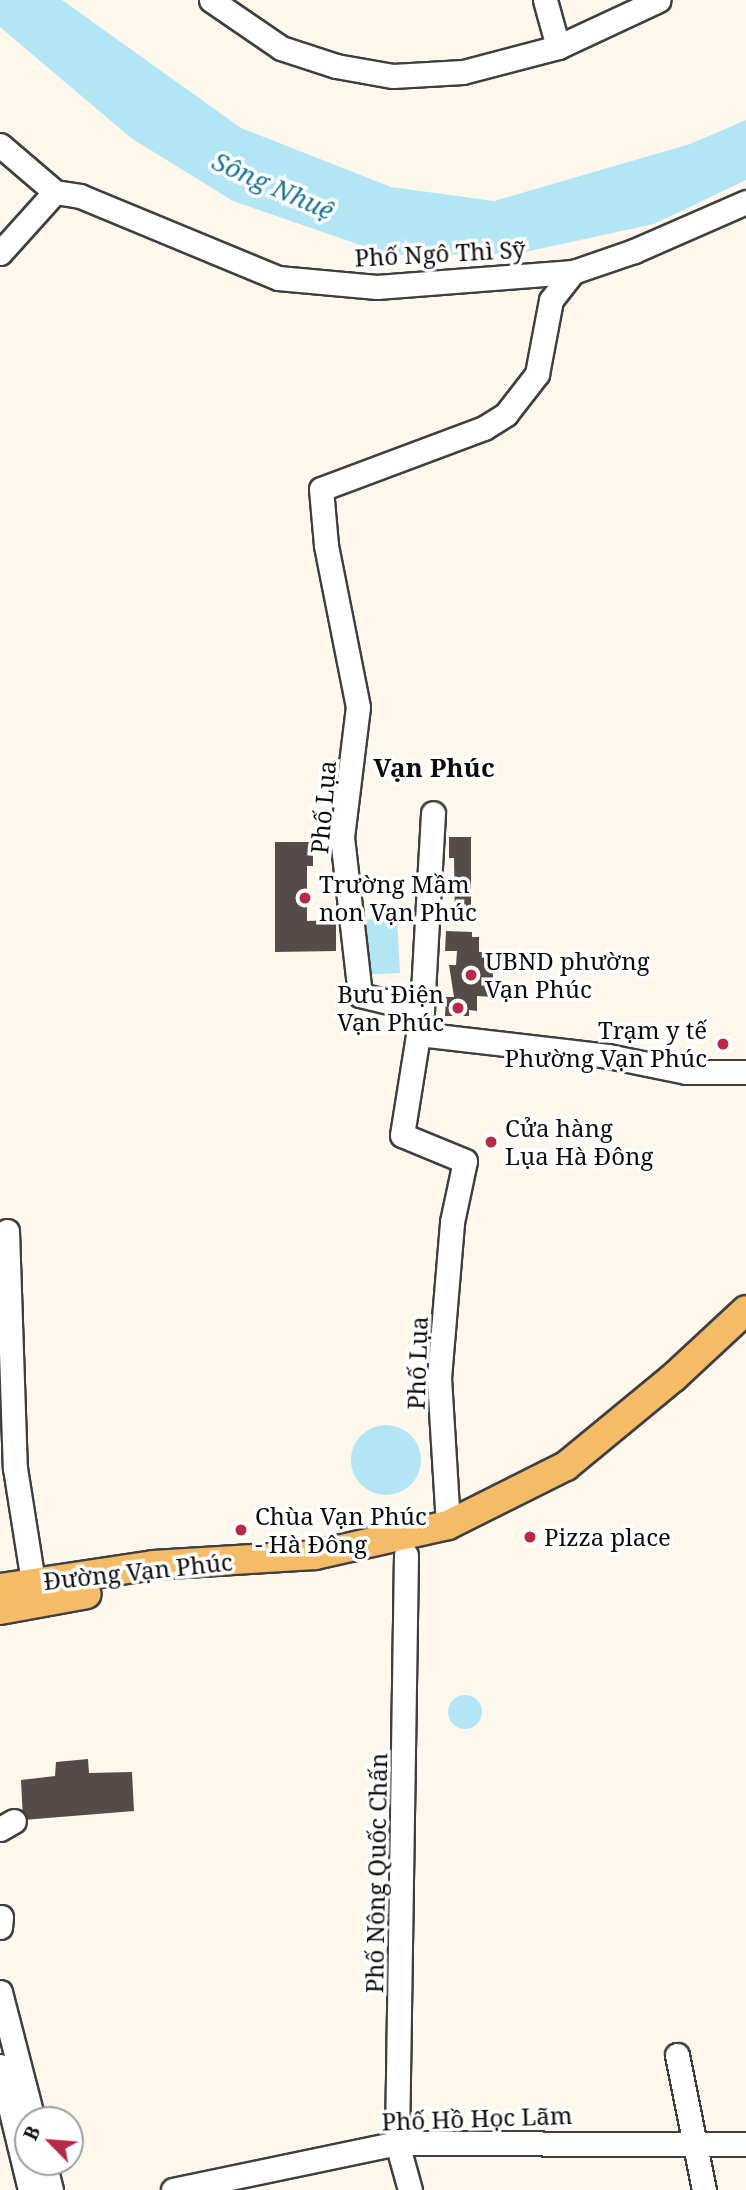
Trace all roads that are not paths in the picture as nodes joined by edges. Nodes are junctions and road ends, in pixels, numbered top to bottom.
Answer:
1 (211, 0) edge
2 (545, 0) edge
3 (659, 0) edge
4 (558, 47) junction
5 (0, 145) edge
6 (55, 192) junction
7 (746, 202) edge
8 (0, 253) edge
9 (573, 272) junction
10 (433, 813) dead end
11 (422, 1010) junction
12 (419, 1034) junction
13 (746, 1072) edge
14 (7, 1231) dead end
15 (746, 1310) edge
16 (746, 1336) edge
17 (4, 1363) edge
18 (679, 1384) junction
19 (7, 1469) edge
20 (448, 1525) junction
21 (405, 1555) junction
22 (275, 1565) junction
23 (33, 1582) junction
24 (0, 1588) edge
25 (0, 1610) edge
26 (1, 1917) edge
27 (0, 1927) edge
28 (0, 1992) edge
29 (677, 2055) dead end
30 (0, 2066) edge
31 (29, 2106) edge
32 (691, 2141) junction
33 (397, 2143) junction
34 (746, 2144) edge
35 (30, 2190) edge
36 (173, 2190) edge
37 (410, 2190) edge
38 (704, 2190) edge

1 - 4 street
2 - 4 street
3 - 4 street
5 - 6 street
6 - 8 street
6 - 9 street, Phố Ngô Thì Sỹ
7 - 9 street, Phố Ngô Thì Sỹ
9 - 11 street, Phố Lụa
10 - 11 street
11 - 12 street, Phố Lụa
12 - 13 street
12 - 20 street, Phố Lụa
14 - 17 street
15 - 18 main road, Đường Vạn Phúc
16 - 18 main road, Đường Vạn Phúc
17 - 19 street
18 - 20 main road, Đường Vạn Phúc
18 - 21 main road, Đường Vạn Phúc
19 - 23 street
20 - 22 main road, Đường Vạn Phúc
21 - 22 main road, Đường Vạn Phúc
21 - 33 street, Phố Nông Quốc Chấn
22 - 23 main road, Đường Vạn Phúc
22 - 25 main road, Đường Vạn Phúc
23 - 24 main road, Đường Vạn Phúc
26 - 27 street
28 - 31 street
29 - 32 street
30 - 35 street
32 - 33 street, Phố Hồ Học Lãm
32 - 34 street, Phố Hồ Học Lãm
32 - 38 street
33 - 36 street, Phố Hồ Học Lãm
33 - 37 street, Phố Nông Quốc Chấn

